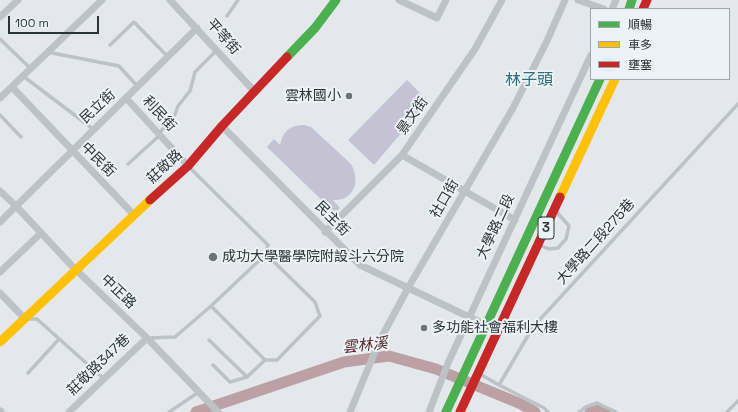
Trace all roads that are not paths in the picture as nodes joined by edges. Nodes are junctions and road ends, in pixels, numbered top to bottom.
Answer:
1 (18, 0) edge
2 (102, 0) edge
3 (170, 0) edge
4 (238, 0) edge
5 (399, 0) edge
6 (446, 0) edge
7 (502, 0) edge
8 (565, 0) edge
9 (578, 0) edge
10 (333, 1) edge
11 (601, 8) edge
12 (227, 16) dead end
13 (0, 17) edge
14 (197, 28) junction
15 (0, 39) edge
16 (110, 45) dead end
17 (217, 50) junction
18 (46, 52) junction
19 (168, 57) junction
20 (590, 57) edge
21 (30, 68) junction
22 (23, 76) junction
23 (600, 80) edge
24 (615, 80) edge
25 (12, 87) junction
26 (138, 87) junction
27 (255, 92) junction
28 (0, 98) edge
29 (127, 98) junction
30 (738, 104) edge
31 (0, 115) edge
32 (222, 126) junction
33 (93, 129) junction
34 (160, 134) junction
35 (21, 137) dead end
36 (71, 151) junction
37 (402, 155) junction
38 (128, 164) dead end
39 (188, 166) junction
40 (0, 191) edge
41 (464, 191) junction
42 (16, 206) junction
43 (555, 210) junction
44 (134, 215) junction
45 (515, 220) junction
46 (0, 222) edge
47 (325, 232) junction
48 (41, 233) junction
49 (538, 244) junction
50 (266, 254) junction
51 (519, 255) junction
52 (531, 261) junction
53 (77, 270) junction
54 (0, 272) edge
55 (408, 288) junction
56 (0, 293) edge
57 (211, 306) junction
58 (469, 318) junction
59 (25, 319) junction
60 (486, 325) junction
61 (147, 338) junction
62 (59, 339) junction
63 (208, 340) dead end
64 (0, 342) edge
65 (265, 360) junction
66 (214, 365) dead end
67 (28, 373) dead end
68 (477, 374) junction
69 (247, 377) junction
70 (104, 379) junction
71 (499, 385) junction
72 (199, 392) junction
73 (738, 401) edge
74 (69, 412) edge
75 (169, 412) edge
76 (218, 412) edge
77 (350, 412) edge
78 (429, 412) edge
79 (446, 412) edge
80 (460, 412) edge
81 (548, 412) edge
82 (579, 412) edge
83 (616, 412) edge
84 (727, 412) edge

1 - 13 street
2 - 18 street
3 - 14 street, 平等街
4 - 12 lane
5 - 6 street
7 - 37 street, 景文街
8 - 41 street, 社口街
9 - 11 street
10 - 27 main road, 莊敬路
14 - 17 street, 平等街
14 - 19 street, 民立街
15 - 21 lane
16 - 19 lane
17 - 27 street, 平等街
17 - 34 lane
18 - 21 street
18 - 26 lane
19 - 26 street, 民立街
20 - 45 street, 大學路二段
21 - 22 street
22 - 25 street
22 - 33 lane
23 - 51 main road, 3
24 - 43 main road, 3
25 - 28 street
25 - 36 street, 中民街
26 - 29 street, 民立街
27 - 32 main road, 莊敬路
29 - 33 street, 民立街
29 - 34 street, 利民街
30 - 71 lane, 大學路二段275巷
31 - 35 lane
32 - 39 main road, 莊敬路
32 - 47 street, 民主街
33 - 36 street, 民立街
34 - 38 lane
34 - 39 street, 利民街
36 - 42 street, 民立街
36 - 44 street, 中民街
37 - 41 street
37 - 47 street, 景文街
39 - 44 main road, 莊敬路
39 - 50 lane
40 - 42 street, 中正路
41 - 45 street
41 - 55 street, 社口街
42 - 46 street, 民立街
42 - 48 street, 中正路
43 - 49 main road, 3
43 - 49 lane
44 - 53 main road, 莊敬路
45 - 58 street, 大學路二段
47 - 55 street, 民主街
48 - 53 street, 中正路
48 - 54 street
49 - 52 main road, 3
50 - 57 lane
50 - 65 lane
51 - 52 main road
51 - 60 main road, 3
52 - 68 main road, 3
53 - 59 main road, 莊敬路
53 - 61 street, 中正路
55 - 58 street, 民主街
55 - 77 street, 社口街
56 - 59 street
57 - 61 lane
57 - 65 lane
58 - 60 street, 民主街
58 - 78 street, 大學路二段
59 - 62 lane
59 - 64 main road, 莊敬路
60 - 79 main road, 3
61 - 70 street, 莊敬路347巷
61 - 72 street, 中正路
62 - 67 lane
62 - 70 lane
63 - 69 lane
65 - 69 lane
66 - 69 lane
68 - 71 lane
68 - 80 main road, 3
70 - 74 street, 莊敬路347巷
71 - 81 lane
72 - 75 lane
72 - 76 street, 中正路
73 - 84 lane
82 - 83 lane

